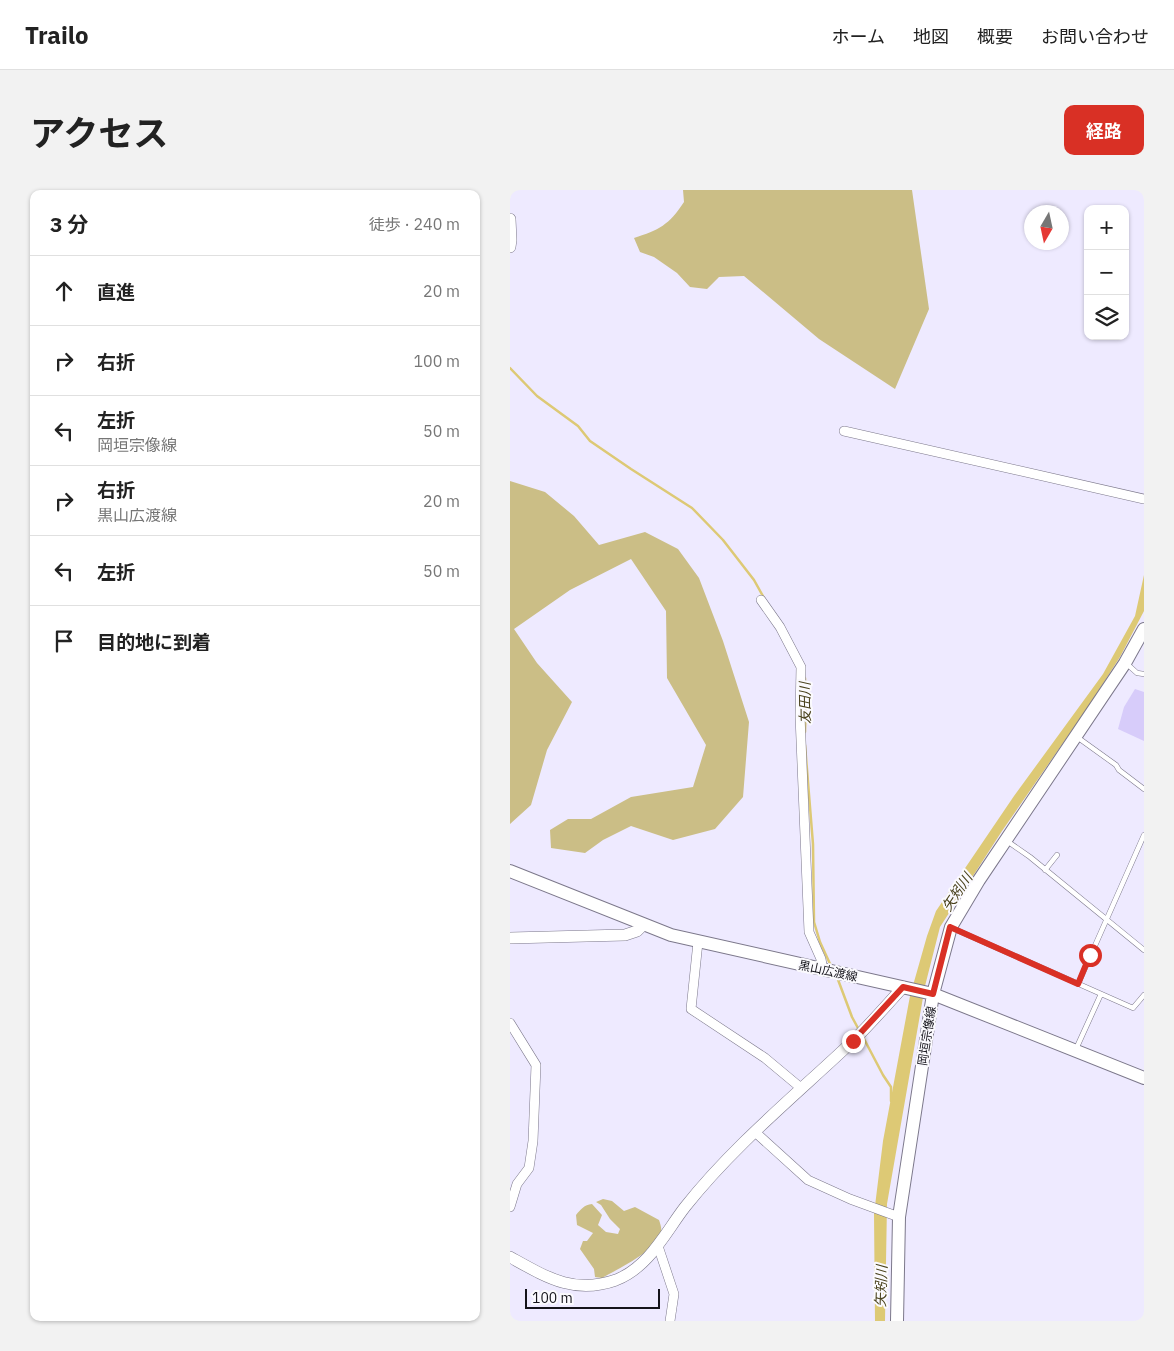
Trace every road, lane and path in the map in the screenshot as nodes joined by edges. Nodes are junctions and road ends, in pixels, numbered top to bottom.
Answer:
1 (510, 219) edge
2 (510, 247) edge
3 (844, 431) dead end
4 (1144, 499) edge
5 (761, 600) dead end
6 (1144, 629) edge
7 (1126, 663) junction
8 (1144, 674) edge
9 (1076, 736) junction
10 (1144, 789) edge
11 (1144, 835) edge
12 (1006, 840) junction
13 (1057, 855) dead end
14 (1045, 870) junction
15 (510, 871) edge
16 (1106, 920) junction
17 (643, 925) junction
18 (950, 927) junction
19 (510, 938) edge
20 (698, 942) junction
21 (1144, 950) edge
22 (823, 970) junction
23 (1078, 984) junction
24 (903, 987) junction
25 (933, 994) junction
26 (1101, 994) junction
27 (1144, 995) edge
28 (510, 1023) edge
29 (1076, 1051) junction
30 (1144, 1078) edge
31 (800, 1088) junction
32 (755, 1132) junction
33 (510, 1207) edge
34 (899, 1217) junction
35 (658, 1246) junction
36 (510, 1257) edge
37 (670, 1321) edge
38 (897, 1321) edge

1 - 2 street
3 - 4 street
5 - 22 street
6 - 7 main road, 岡垣宗像線
7 - 8 lane
7 - 9 main road, 岡垣宗像線
9 - 10 lane
9 - 12 main road, 岡垣宗像線
11 - 16 lane
12 - 14 lane
12 - 18 main road, 岡垣宗像線
13 - 14 lane
14 - 16 lane
15 - 17 main road, 黒山広渡線
16 - 21 lane
16 - 23 lane
17 - 19 street
17 - 20 main road, 黒山広渡線
18 - 23 lane
18 - 25 main road, 岡垣宗像線
20 - 22 main road, 黒山広渡線
20 - 31 street
22 - 24 main road, 黒山広渡線
23 - 26 lane
24 - 25 main road, 黒山広渡線
24 - 31 street
25 - 29 main road, 黒山広渡線
25 - 34 main road, 岡垣宗像線
26 - 27 lane
26 - 29 lane
28 - 33 street
29 - 30 main road, 黒山広渡線
31 - 32 street
32 - 34 street
32 - 35 street
34 - 38 main road, 岡垣宗像線
35 - 36 street
35 - 37 street

